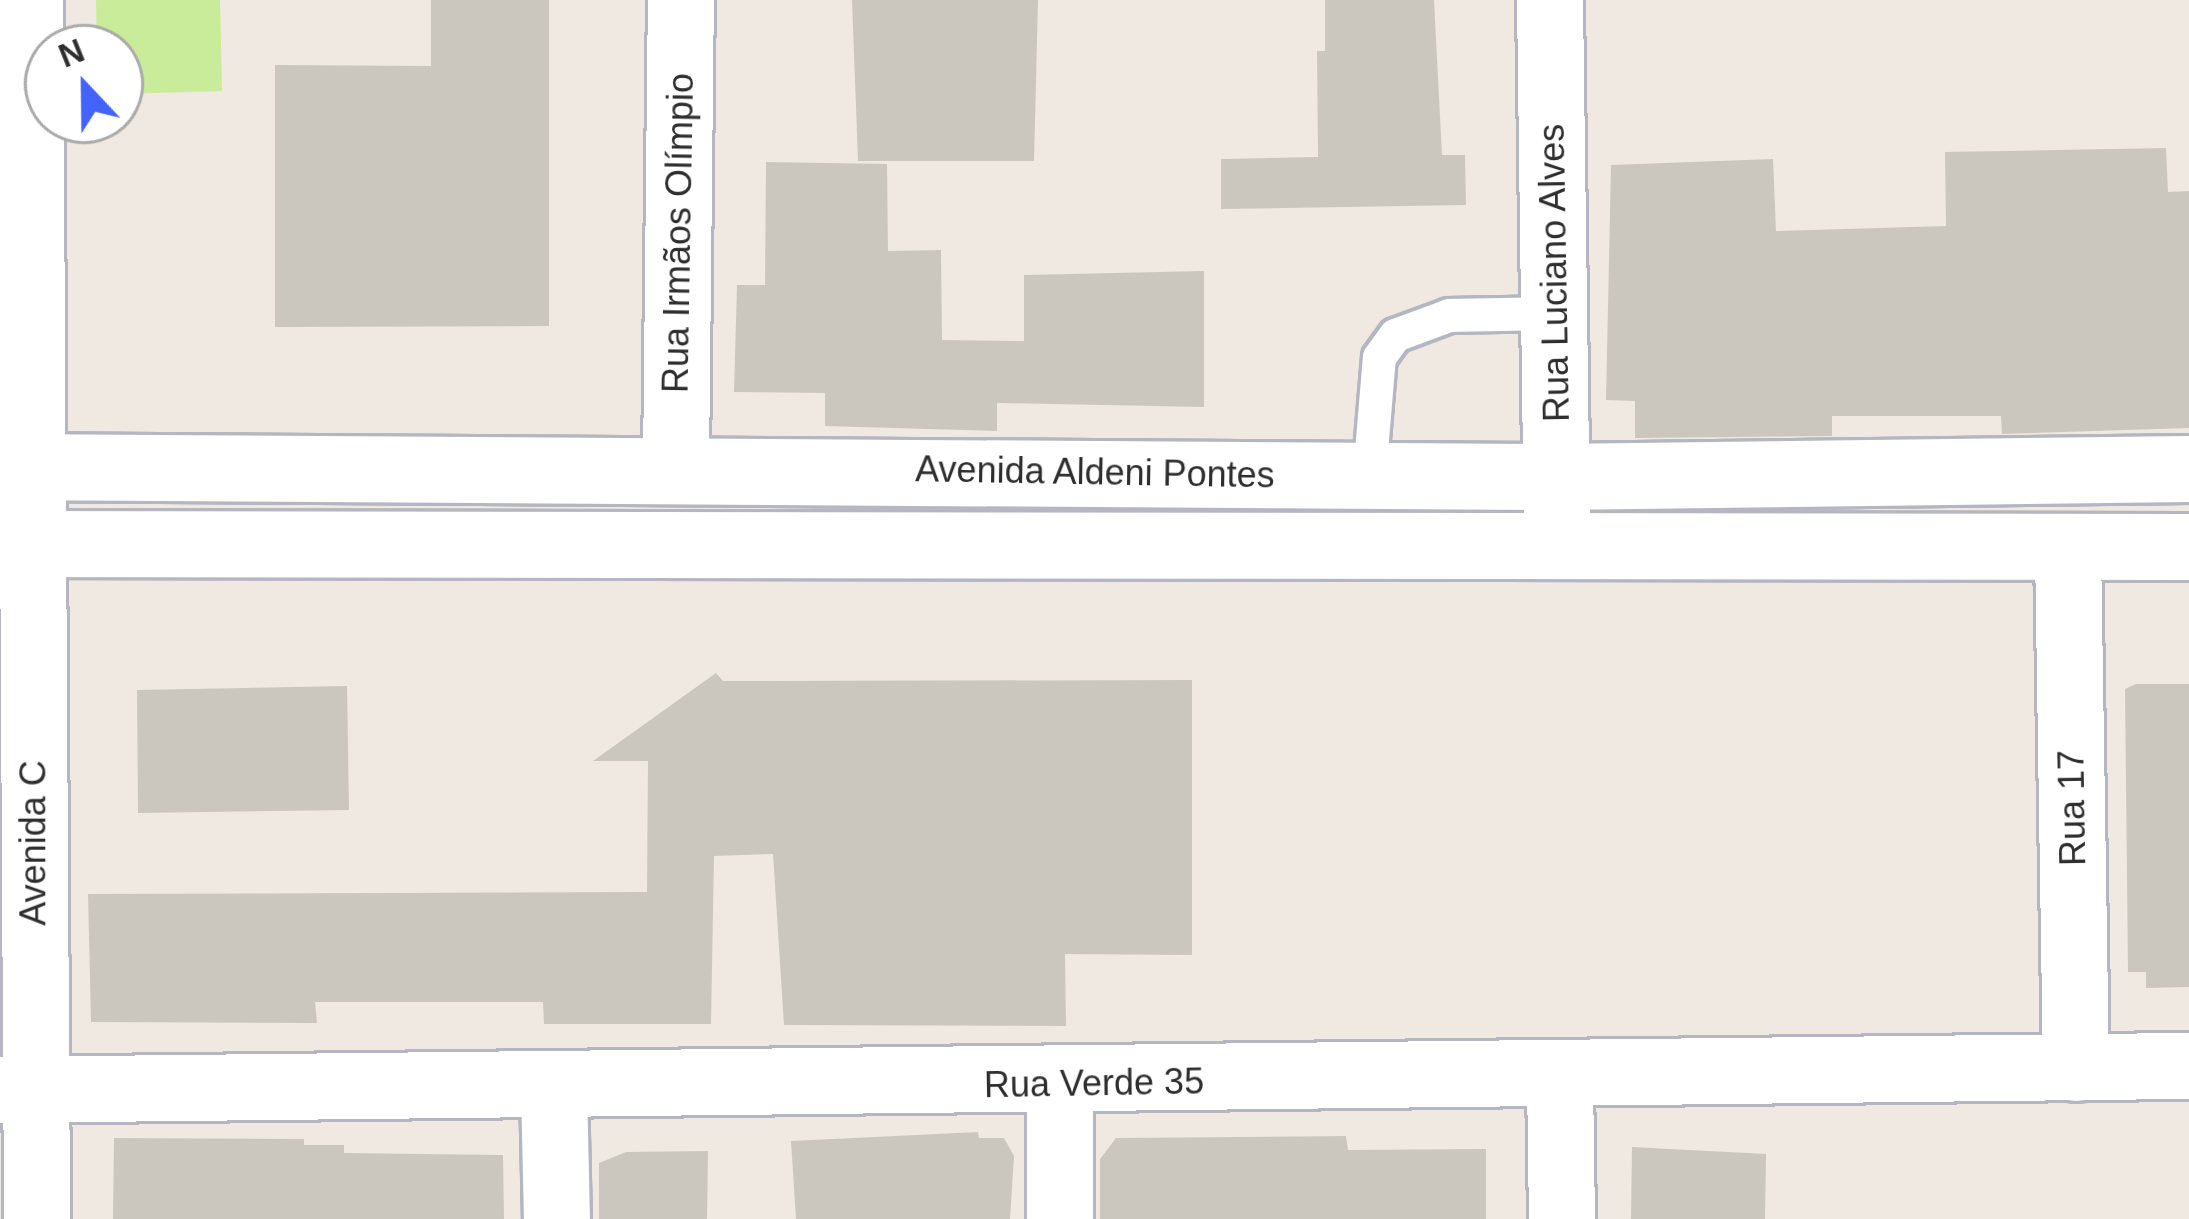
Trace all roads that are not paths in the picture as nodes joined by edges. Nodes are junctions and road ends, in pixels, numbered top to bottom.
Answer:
1 (30, 0) edge
2 (681, 0) edge
3 (1550, 0) edge
4 (1554, 314) junction
5 (676, 466) junction
6 (15, 467) edge
7 (2189, 469) edge
8 (1369, 476) junction
9 (1556, 477) junction
10 (15, 544) edge
11 (1557, 547) junction
12 (2189, 547) edge
13 (2068, 548) junction
14 (2189, 1066) edge
15 (2075, 1068) junction
16 (1560, 1078) junction
17 (1060, 1084) junction
18 (554, 1089) junction
19 (18, 1092) edge
20 (37, 1219) edge
21 (556, 1219) edge
22 (1060, 1219) edge
23 (1562, 1219) edge

1 - 6 street, Avenida C
2 - 5 street, Rua Irmãos Olímpio
3 - 4 street, Rua Luciano Alves
4 - 8 lane
4 - 9 street, Rua Luciano Alves
5 - 6 street, Avenida Aldeni Pontes
5 - 8 street, Avenida Aldeni Pontes
6 - 10 street, Avenida C
7 - 9 street, Avenida Aldeni Pontes
8 - 9 street, Avenida Aldeni Pontes
9 - 11 street, Rua Luciano Alves
10 - 11 street, Avenida Aldeni Pontes
10 - 19 street, Avenida C
11 - 13 street, Avenida Aldeni Pontes
12 - 13 street, Avenida Aldeni Pontes
13 - 15 street, Rua 17
14 - 15 street, Rua Verde 35
15 - 16 street, Rua Verde 35
16 - 17 street, Rua Verde 35
16 - 23 street
17 - 18 street, Rua Verde 35
17 - 22 street
18 - 19 street, Rua Verde 35
18 - 21 street
19 - 20 street, Avenida C

